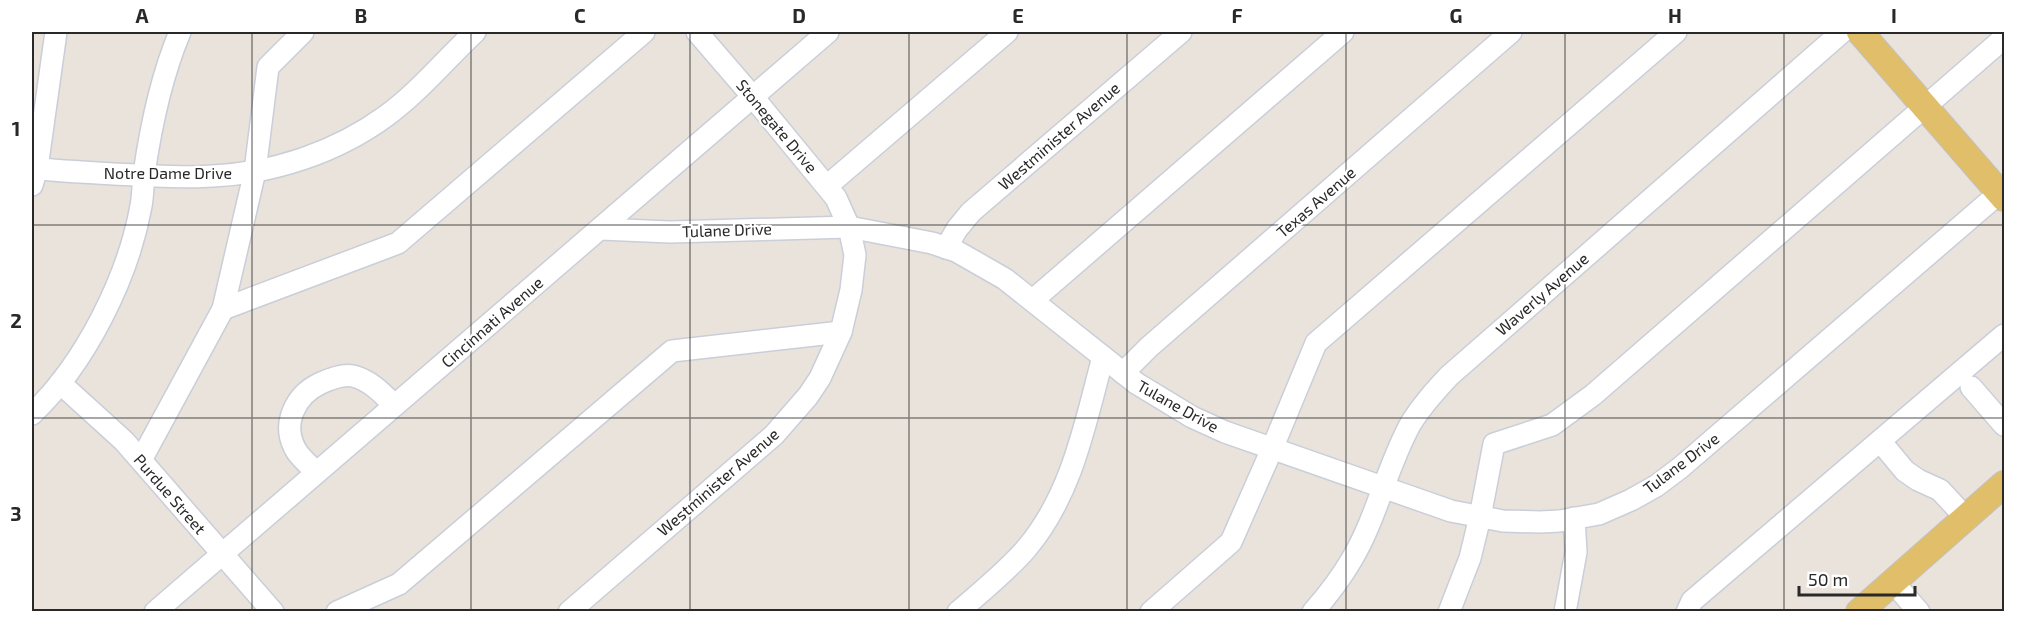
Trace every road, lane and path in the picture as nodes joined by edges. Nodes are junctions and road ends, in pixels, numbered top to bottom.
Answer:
1 (56, 32) edge
2 (180, 32) edge
3 (303, 32) edge
4 (475, 32) edge
5 (644, 32) edge
6 (696, 32) edge
7 (828, 32) edge
8 (1007, 32) edge
9 (1180, 32) edge
10 (1343, 32) edge
11 (1511, 32) edge
12 (1676, 32) edge
13 (1842, 32) edge
14 (1860, 32) edge
15 (2004, 38) edge
16 (753, 97) junction
17 (1925, 107) junction
18 (255, 171) junction
19 (33, 174) edge
20 (144, 175) junction
21 (827, 186) junction
22 (2003, 193) edge
23 (849, 227) junction
24 (601, 229) junction
25 (946, 248) junction
26 (1033, 300) junction
27 (223, 309) junction
28 (841, 332) junction
29 (2001, 348) edge
30 (1103, 357) junction
31 (1123, 373) junction
32 (60, 383) junction
33 (1971, 387) dead end
34 (394, 405) junction
35 (32, 414) edge
36 (2004, 426) edge
37 (1884, 446) junction
38 (1272, 448) junction
39 (141, 460) junction
40 (316, 472) junction
41 (2004, 484) edge
42 (1383, 488) junction
43 (1480, 517) junction
44 (1574, 518) junction
45 (1966, 518) junction
46 (222, 553) junction
47 (1893, 582) junction
48 (155, 612) edge
49 (273, 612) edge
50 (337, 612) edge
51 (569, 612) edge
52 (958, 612) edge
53 (1151, 612) edge
54 (1313, 612) edge
55 (1449, 612) edge
56 (1565, 612) edge
57 (1687, 612) edge
58 (1859, 612) edge
59 (1918, 612) edge

1 - 19 street
2 - 20 street
3 - 18 street
4 - 18 street, Notre Dame Drive
5 - 27 street
6 - 16 street, Stonegate Drive
7 - 16 street, Cincinnati Avenue
8 - 21 street
9 - 25 street, Westminister Avenue
10 - 26 street
11 - 31 street, Texas Avenue
12 - 38 street
13 - 42 street, Waverly Avenue
14 - 17 main road
15 - 17 street
16 - 21 street, Stonegate Drive
16 - 24 street, Cincinnati Avenue
17 - 22 main road
17 - 43 street
18 - 20 street, Notre Dame Drive
18 - 27 street
19 - 20 street, Notre Dame Drive
20 - 32 street
21 - 23 street, Stonegate Drive
22 - 44 street, Tulane Drive
23 - 24 street, Tulane Drive
23 - 25 street, Tulane Drive
23 - 28 street, Westminister Avenue
24 - 34 street, Cincinnati Avenue
25 - 26 street, Tulane Drive
26 - 30 street, Tulane Drive
27 - 39 street
28 - 50 street
28 - 51 street, Westminister Avenue
29 - 37 street
30 - 31 street, Tulane Drive
30 - 52 street
31 - 38 street, Tulane Drive
32 - 35 street
32 - 39 street, Purdue Street
33 - 36 street
34 - 40 street, Cincinnati Avenue
34 - 40 street
37 - 45 street
37 - 57 street
38 - 42 street, Tulane Drive
38 - 53 street
39 - 46 street, Purdue Street
40 - 46 street, Cincinnati Avenue
41 - 45 main road
42 - 43 street, Tulane Drive
42 - 54 street, Waverly Avenue
43 - 44 street, Tulane Drive
43 - 55 street
44 - 56 street
45 - 47 main road
46 - 48 street, Cincinnati Avenue
46 - 49 street, Purdue Street
47 - 58 main road
47 - 59 street

